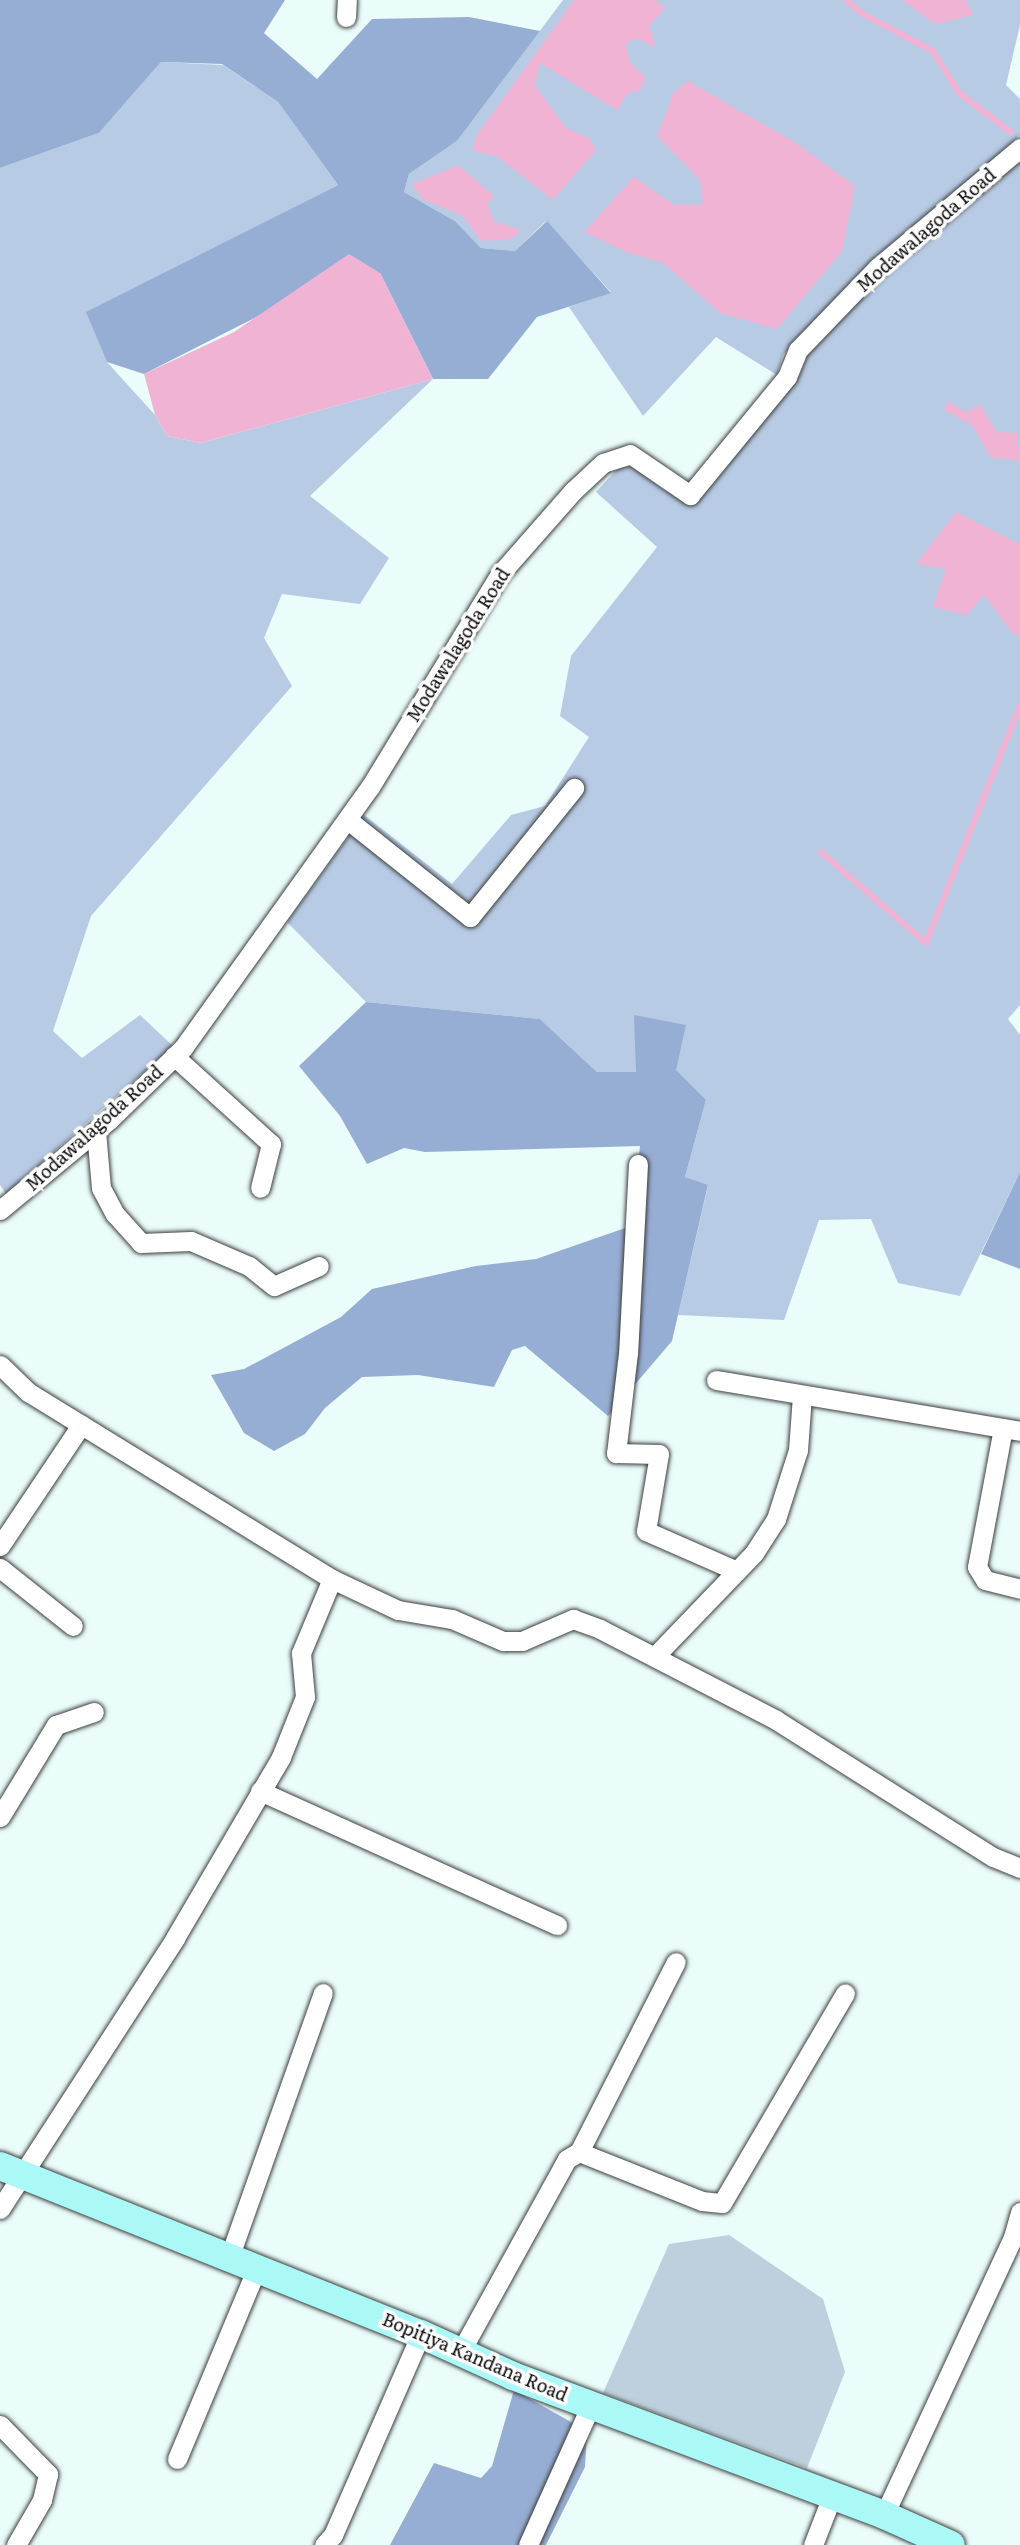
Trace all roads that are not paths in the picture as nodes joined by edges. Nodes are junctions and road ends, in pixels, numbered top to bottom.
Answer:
1 (1020, 148) edge
2 (574, 788) dead end
3 (348, 820) junction
4 (174, 1056) junction
5 (96, 1131) junction
6 (638, 1164) dead end
7 (260, 1188) dead end
8 (0, 1210) edge
9 (319, 1266) dead end
10 (0, 1365) edge
11 (716, 1380) dead end
12 (802, 1396) junction
13 (80, 1424) junction
14 (1011, 1430) edge
15 (0, 1546) edge
16 (0, 1568) edge
17 (737, 1570) junction
18 (332, 1579) junction
19 (1020, 1589) edge
20 (73, 1626) dead end
21 (656, 1654) junction
22 (94, 1712) dead end
23 (260, 1791) junction
24 (0, 1817) edge
25 (1020, 1868) edge
26 (558, 1925) dead end
27 (676, 1962) dead end
28 (323, 1993) dead end
29 (845, 1993) dead end
30 (579, 2152) junction
31 (10, 2170) edge
32 (0, 2209) edge
33 (1020, 2212) edge
34 (229, 2258) junction
35 (257, 2268) junction
36 (421, 2334) junction
37 (461, 2351) junction
38 (591, 2405) junction
39 (0, 2424) edge
40 (177, 2459) dead end
41 (832, 2496) junction
42 (884, 2515) junction
43 (16, 2545) edge
44 (324, 2545) edge
45 (528, 2545) edge
46 (813, 2545) edge
47 (951, 2545) edge

1 - 3 street, Modawalagoda Road
2 - 3 street
3 - 4 street, Modawalagoda Road
4 - 5 street, Modawalagoda Road
4 - 7 street
5 - 8 street, Modawalagoda Road
5 - 9 street
6 - 17 street
10 - 13 street
11 - 12 street
12 - 14 street
12 - 17 street
13 - 15 street
13 - 18 street
14 - 19 street
16 - 20 street
17 - 21 street
18 - 21 street
18 - 23 street
21 - 25 street
22 - 24 street
23 - 26 street
23 - 31 street
27 - 30 street
28 - 34 street
29 - 30 street
30 - 37 street
31 - 32 street
31 - 34 main road, Bopitiya Kandana Road
33 - 42 street
34 - 35 main road, Bopitiya Kandana Road
35 - 36 main road, Bopitiya Kandana Road
35 - 40 street
36 - 37 main road, Bopitiya Kandana Road
36 - 44 street
37 - 38 main road, Bopitiya Kandana Road
38 - 41 main road, Bopitiya Kandana Road
38 - 45 street
39 - 43 street
41 - 42 main road, Bopitiya Kandana Road
41 - 46 street
42 - 47 main road, Bopitiya Kandana Road

